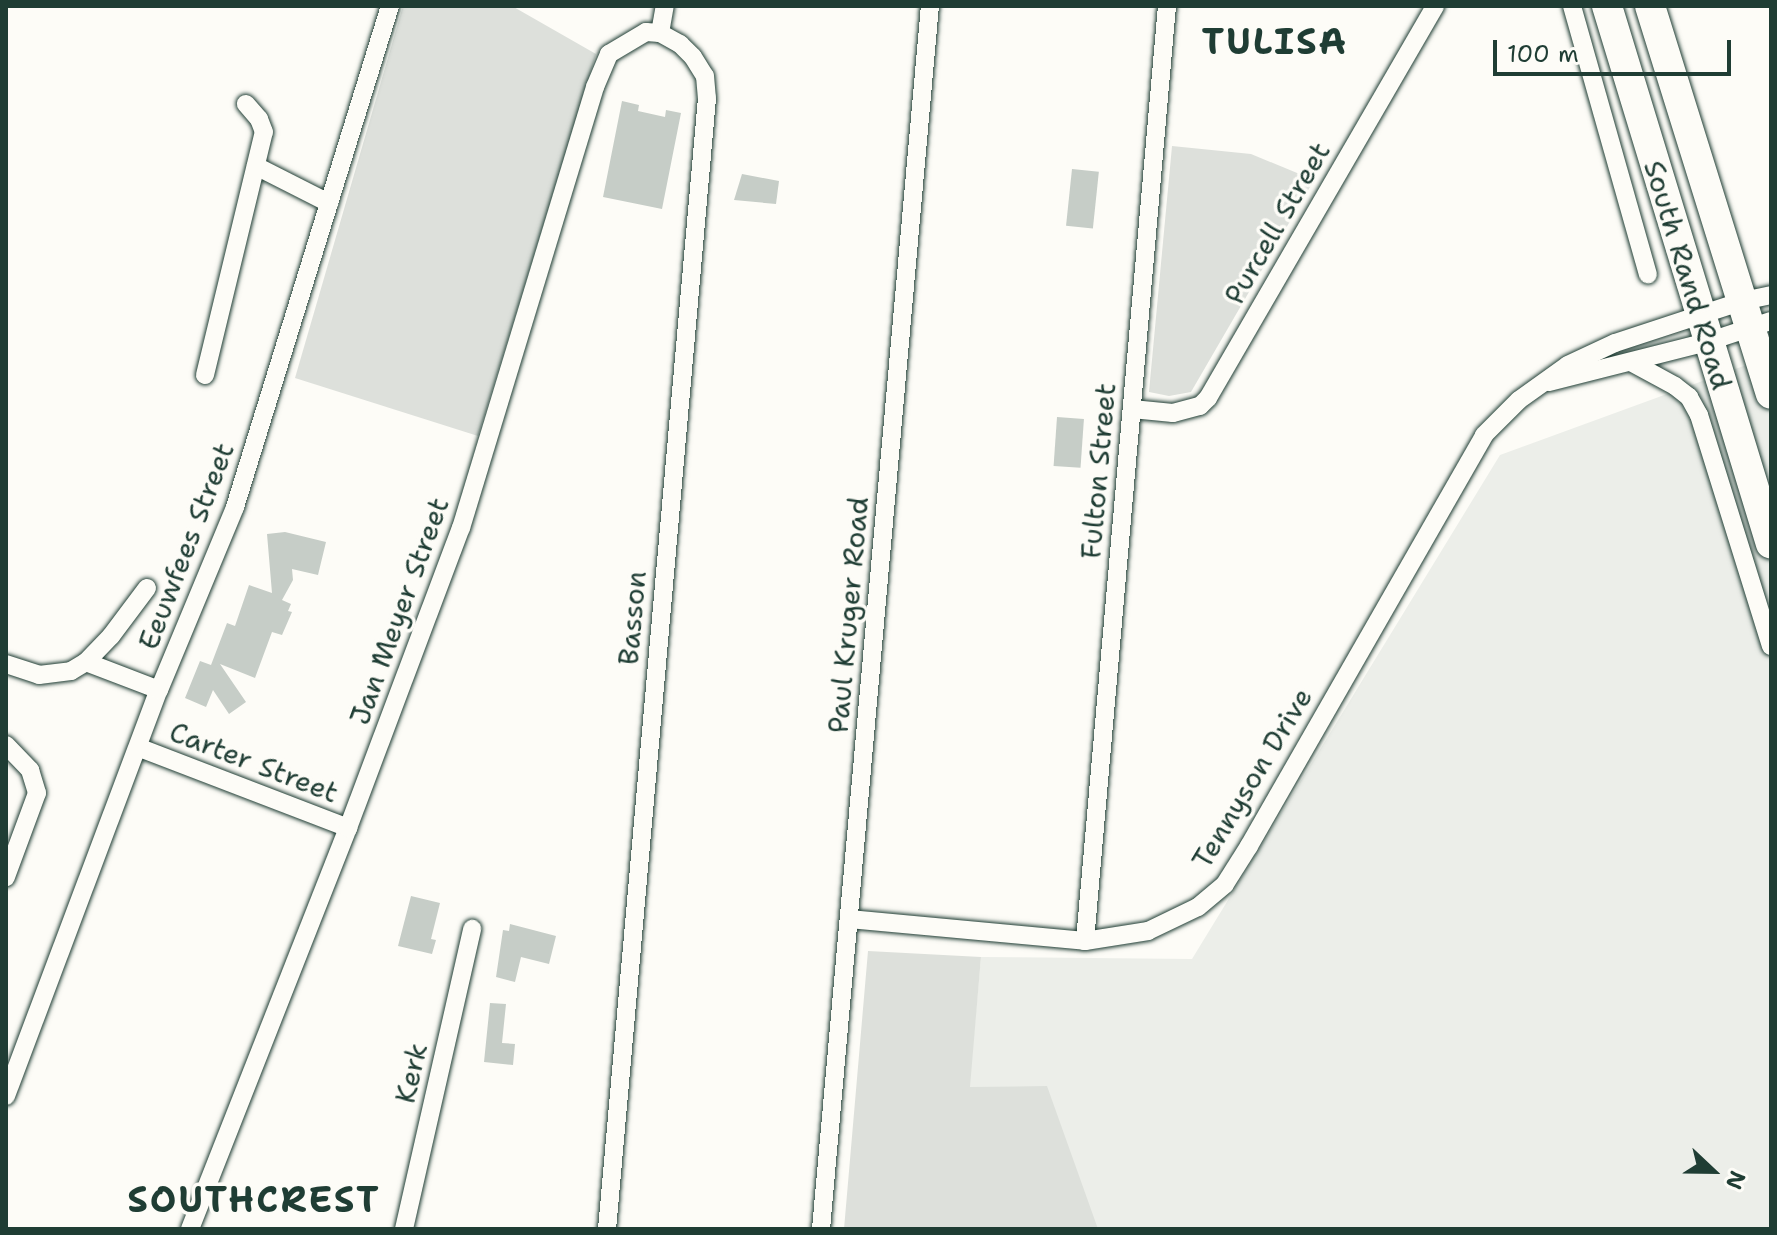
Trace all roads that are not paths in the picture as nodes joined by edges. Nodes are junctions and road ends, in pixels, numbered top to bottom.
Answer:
1 (390, 6) edge
2 (665, 6) edge
3 (1167, 6) edge
4 (1435, 6) edge
5 (1572, 6) edge
6 (1607, 6) edge
7 (1650, 6) edge
8 (928, 8) edge
9 (660, 33) junction
10 (246, 104) dead end
11 (256, 166) junction
12 (329, 203) junction
13 (1648, 274) dead end
14 (1759, 311) edge
15 (1703, 328) junction
16 (1631, 362) junction
17 (205, 375) dead end
18 (1547, 382) junction
19 (1771, 394) edge
20 (1132, 409) junction
21 (1771, 544) edge
22 (147, 588) dead end
23 (1771, 646) edge
24 (86, 662) junction
25 (6, 664) edge
26 (159, 690) junction
27 (6, 745) edge
28 (140, 748) junction
29 (348, 828) junction
30 (6, 877) edge
31 (849, 919) junction
32 (472, 929) dead end
33 (1085, 941) junction
34 (6, 1096) edge
35 (190, 1229) edge
36 (404, 1229) edge
37 (607, 1229) edge
38 (821, 1229) edge

1 - 12 street, Eeuwfees Street
2 - 9 street
3 - 20 street, Fulton Street
4 - 20 street, Purcell Street
5 - 13 street
6 - 15 main road, South Rand Road
7 - 14 main road, South Rand Road
8 - 31 street, Paul Kruger Road
9 - 29 street, Jan Meyer Street
9 - 37 street, Basson
10 - 11 street
11 - 12 street
11 - 17 street
12 - 26 street, Eeuwfees Street
14 - 15 street, Tennyson Drive
14 - 15 street, Tennyson Drive
14 - 19 main road, South Rand Road
15 - 16 street, Tennyson Drive
15 - 18 street, Tennyson Drive
15 - 21 main road, South Rand Road
16 - 18 street, Tennyson Drive
16 - 23 street
18 - 33 street, Tennyson Drive
20 - 33 street, Fulton Street
22 - 24 street
24 - 25 street
24 - 26 street
26 - 28 street, Eeuwfees Street
27 - 30 street
28 - 29 street, Carter Street
28 - 34 street, Eeuwfees Street
29 - 35 street, Jan Meyer Street
31 - 33 street, Tennyson Drive
31 - 38 street, Paul Kruger Road
32 - 36 street, Kerk

